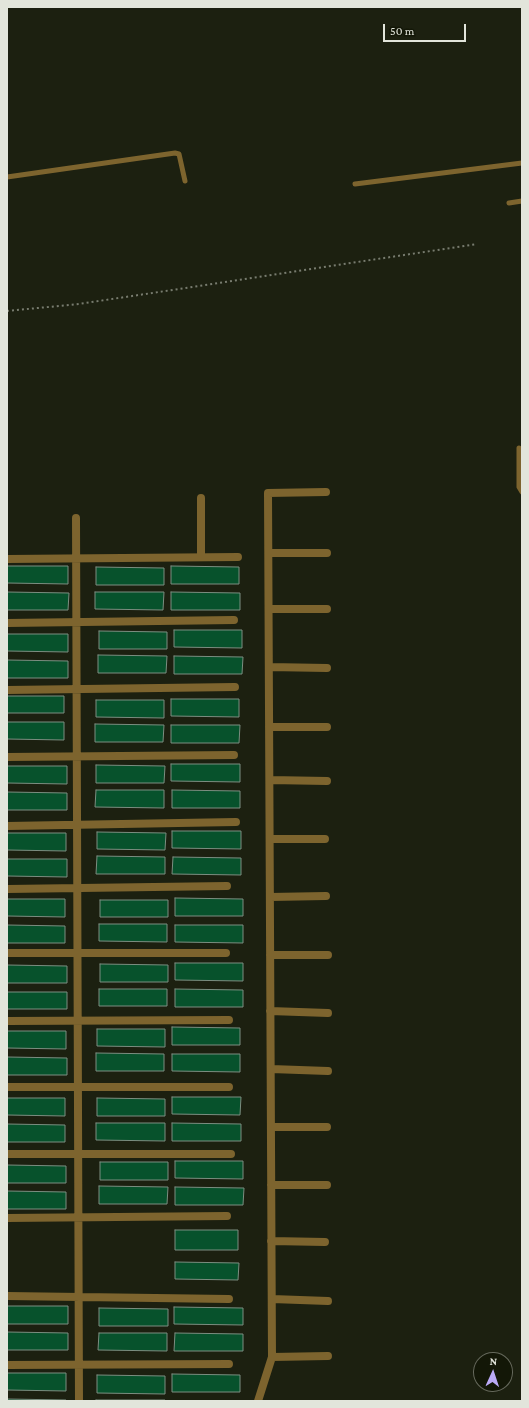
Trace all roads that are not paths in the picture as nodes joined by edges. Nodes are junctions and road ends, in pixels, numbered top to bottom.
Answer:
1 (522, 163) edge
2 (7, 177) edge
3 (185, 181) dead end
4 (355, 184) dead end
5 (522, 201) edge
6 (509, 203) dead end
7 (519, 448) dead end
8 (326, 492) dead end
9 (522, 492) edge
10 (200, 498) dead end
11 (76, 518) dead end
12 (327, 552) dead end
13 (269, 554) junction
14 (201, 557) junction
15 (238, 557) dead end
16 (7, 559) edge
17 (76, 559) junction
18 (269, 609) junction
19 (327, 609) dead end
20 (234, 620) dead end
21 (76, 622) junction
22 (7, 623) edge
23 (269, 668) junction
24 (327, 668) dead end
25 (235, 687) dead end
26 (76, 689) junction
27 (7, 690) edge
28 (269, 727) junction
29 (327, 727) dead end
30 (234, 755) dead end
31 (77, 756) junction
32 (7, 757) edge
33 (270, 780) junction
34 (327, 781) dead end
35 (236, 822) dead end
36 (77, 825) junction
37 (7, 826) edge
38 (270, 839) junction
39 (325, 839) dead end
40 (227, 886) dead end
41 (77, 888) junction
42 (7, 889) edge
43 (326, 896) dead end
44 (270, 897) junction
45 (77, 952) junction
46 (7, 953) edge
47 (226, 953) dead end
48 (270, 955) junction
49 (328, 955) dead end
50 (270, 1011) junction
51 (328, 1012) dead end
52 (229, 1020) dead end
53 (7, 1021) edge
54 (77, 1021) junction
55 (271, 1069) junction
56 (328, 1071) dead end
57 (78, 1086) junction
58 (7, 1087) edge
59 (229, 1087) dead end
60 (271, 1127) junction
61 (327, 1127) dead end
62 (7, 1154) edge
63 (78, 1154) junction
64 (231, 1154) dead end
65 (271, 1185) junction
66 (327, 1185) dead end
67 (227, 1216) dead end
68 (78, 1217) junction
69 (7, 1218) edge
70 (271, 1241) junction
71 (325, 1242) dead end
72 (7, 1296) edge
73 (78, 1296) junction
74 (229, 1299) dead end
75 (272, 1299) junction
76 (328, 1301) dead end
77 (328, 1356) dead end
78 (272, 1357) junction
79 (229, 1364) dead end
80 (7, 1365) edge
81 (78, 1365) junction
82 (79, 1401) edge
83 (258, 1401) edge

1 - 4 lane
2 - 3 lane
5 - 6 lane
7 - 9 lane
8 - 13 street
10 - 14 street
11 - 17 street
12 - 13 street
13 - 18 street
14 - 15 street
14 - 17 street
16 - 17 street
17 - 21 street
18 - 19 street
18 - 23 street
20 - 21 street
21 - 22 street
21 - 26 street
23 - 24 street
23 - 28 street
25 - 26 street
26 - 27 street
26 - 31 street
28 - 29 street
28 - 33 street
30 - 31 street
31 - 32 street
31 - 36 street
33 - 34 street
33 - 38 street
35 - 36 street
36 - 37 street
36 - 41 street
38 - 39 street
38 - 44 street
40 - 41 street
41 - 42 street
41 - 45 street
43 - 44 street
44 - 48 street
45 - 46 street
45 - 47 street
45 - 54 street
48 - 49 street
48 - 50 street
50 - 51 street
50 - 55 street
52 - 54 street
53 - 54 street
54 - 57 street
55 - 56 street
55 - 60 street
57 - 58 street
57 - 59 street
57 - 63 street
60 - 61 street
60 - 65 street
62 - 63 street
63 - 64 street
63 - 68 street
65 - 66 street
65 - 70 street
67 - 68 street
68 - 69 street
68 - 73 street
70 - 71 street
70 - 75 street
72 - 73 street
73 - 74 street
73 - 81 street
75 - 76 street
75 - 78 street
77 - 78 street
78 - 83 street
79 - 81 street
80 - 81 street
81 - 82 street

